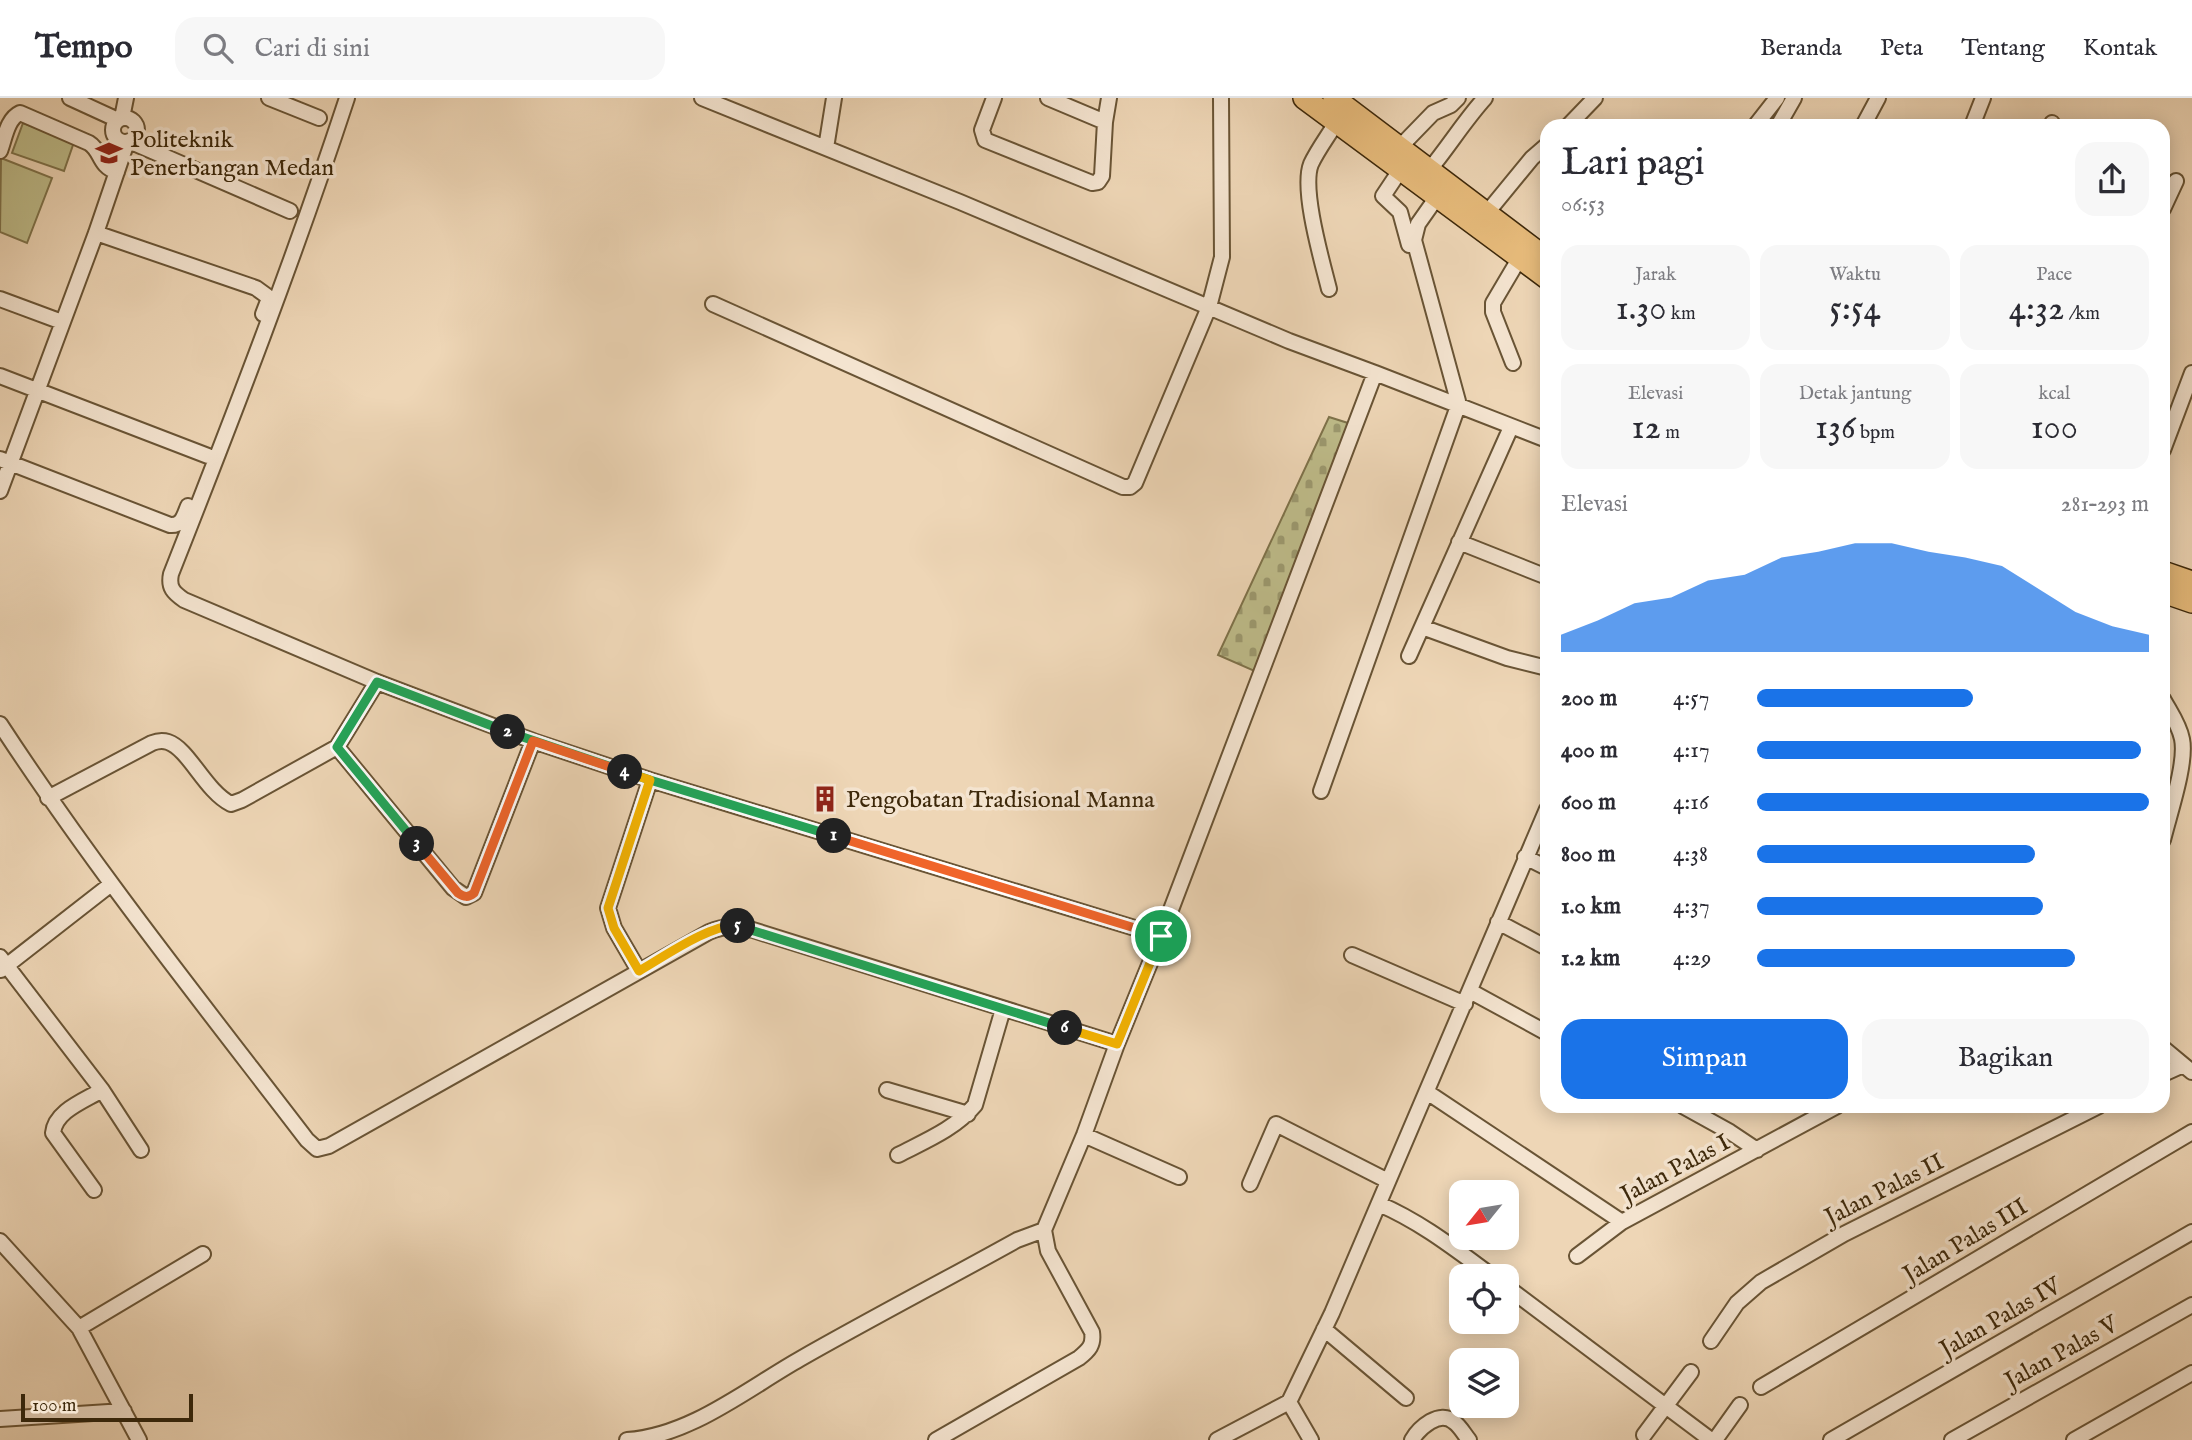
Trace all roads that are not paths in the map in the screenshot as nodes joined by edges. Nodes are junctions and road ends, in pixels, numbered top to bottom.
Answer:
1 (70, 98) edge
2 (126, 98) edge
3 (269, 98) edge
4 (347, 98) edge
5 (702, 98) edge
6 (834, 98) edge
7 (994, 98) edge
8 (1048, 98) edge
9 (1109, 98) edge
10 (1221, 98) edge
11 (1304, 98) edge
12 (1334, 98) edge
13 (1485, 98) edge
14 (1595, 98) edge
15 (1777, 98) edge
16 (1794, 98) edge
17 (1983, 98) edge
18 (1874, 99) edge
19 (1455, 101) edge
20 (319, 118) dead end
21 (1466, 118) junction
22 (120, 119) junction
23 (1575, 119) edge
24 (1760, 119) edge
25 (1782, 119) edge
26 (1866, 119) edge
27 (1975, 119) edge
28 (1337, 121) junction
29 (1105, 122) junction
30 (128, 141) junction
31 (1400, 146) junction
32 (825, 148) junction
33 (0, 150) edge
34 (1540, 151) edge
35 (1401, 169) junction
36 (1430, 169) junction
37 (117, 172) junction
38 (2176, 181) dead end
39 (2170, 194) edge
40 (1437, 197) junction
41 (290, 211) dead end
42 (1486, 214) junction
43 (96, 233) junction
44 (1540, 254) edge
45 (1519, 259) junction
46 (1540, 273) edge
47 (1329, 289) dead end
48 (0, 299) edge
49 (713, 304) dead end
50 (1209, 307) junction
51 (62, 322) junction
52 (1514, 363) dead end
53 (1376, 373) junction
54 (2192, 373) edge
55 (0, 376) edge
56 (38, 390) junction
57 (1454, 404) junction
58 (1511, 427) junction
59 (2170, 431) edge
60 (1540, 437) edge
61 (208, 456) junction
62 (5, 461) edge
63 (0, 491) edge
64 (1459, 542) junction
65 (1540, 574) edge
66 (2170, 576) edge
67 (2191, 588) edge
68 (2170, 591) edge
69 (1422, 627) junction
70 (1409, 656) dead end
71 (1540, 666) edge
72 (377, 682) junction
73 (2170, 712) edge
74 (0, 724) edge
75 (533, 741) junction
76 (337, 747) junction
77 (650, 780) junction
78 (1321, 791) dead end
79 (48, 798) junction
80 (2170, 811) edge
81 (1540, 824) edge
82 (1525, 857) junction
83 (1540, 864) edge
84 (110, 885) junction
85 (1499, 922) junction
86 (1161, 936) junction
87 (1540, 944) edge
88 (1352, 955) dead end
89 (2, 964) edge
90 (639, 971) junction
91 (1467, 997) junction
92 (1003, 1009) junction
93 (1540, 1030) edge
94 (1117, 1044) junction
95 (2170, 1054) edge
96 (2187, 1068) edge
97 (2170, 1072) edge
98 (102, 1090) junction
99 (887, 1090) dead end
100 (1427, 1092) junction
101 (1696, 1113) edge
102 (1822, 1113) edge
103 (2085, 1113) edge
104 (968, 1114) junction
105 (2192, 1132) edge
106 (1084, 1135) junction
107 (141, 1150) dead end
108 (1757, 1150) junction
109 (898, 1155) dead end
110 (1179, 1177) dead end
111 (1388, 1181) junction
112 (1250, 1184) dead end
113 (94, 1190) dead end
114 (1379, 1204) junction
115 (1622, 1222) junction
116 (1044, 1230) junction
117 (2192, 1233) edge
118 (0, 1241) edge
119 (203, 1254) dead end
120 (1577, 1256) dead end
121 (1476, 1264) edge
122 (1519, 1296) edge
123 (2192, 1305) edge
124 (79, 1328) junction
125 (1324, 1329) junction
126 (1711, 1340) dead end
127 (1691, 1372) dead end
128 (2192, 1373) edge
129 (1761, 1387) dead end
130 (1406, 1398) dead end
131 (1289, 1402) junction
132 (1740, 1405) dead end
133 (1666, 1406) junction
134 (124, 1411) junction
135 (0, 1419) edge
136 (1644, 1435) dead end
137 (139, 1440) edge
138 (627, 1440) edge
139 (936, 1440) edge
140 (1217, 1440) edge
141 (1311, 1440) edge
142 (1412, 1440) edge
143 (1469, 1440) edge
144 (1713, 1440) edge
145 (1831, 1440) edge
146 (1952, 1440) edge
147 (2074, 1440) edge

1 - 22 street
2 - 22 street
3 - 20 street
4 - 72 street
5 - 32 street
6 - 32 street
7 - 29 street
8 - 29 street
9 - 29 street
10 - 50 street
11 - 28 highway
12 - 31 highway
13 - 21 street
14 - 23 street
15 - 24 street
16 - 25 street
17 - 27 street
18 - 26 street
19 - 21 street
19 - 31 street
21 - 36 street
22 - 30 street
28 - 35 highway
28 - 47 street
30 - 37 street
30 - 41 street
31 - 36 highway
32 - 50 street
33 - 37 street
34 - 42 street
35 - 40 highway
35 - 57 street
36 - 42 highway
37 - 43 street
38 - 39 street
40 - 45 highway
40 - 57 street
42 - 44 highway
43 - 51 street
43 - 61 street
45 - 46 highway
45 - 52 street
48 - 51 street
49 - 50 street
50 - 53 street
51 - 56 street
53 - 57 street
53 - 86 street
54 - 59 street
55 - 56 street
56 - 61 street
56 - 62 street
57 - 58 street
57 - 78 street
58 - 60 street
58 - 64 street
61 - 62 street
62 - 63 street
64 - 65 street
64 - 69 street
66 - 67 highway
67 - 68 highway
69 - 70 street
69 - 71 street
72 - 75 street
72 - 76 street
73 - 80 street
74 - 79 street
75 - 76 street
75 - 77 street
76 - 79 street
77 - 86 street
77 - 90 street
79 - 84 street
81 - 82 street
82 - 83 street
82 - 85 street
84 - 89 street
84 - 90 street
85 - 87 street
85 - 91 street
86 - 94 street
88 - 91 street
89 - 98 street
90 - 92 street
91 - 93 street
91 - 100 street
92 - 94 street
92 - 104 street
94 - 106 street
95 - 96 street
96 - 97 street
98 - 107 street
98 - 113 street
99 - 104 street
100 - 111 street
100 - 115 street
101 - 108 street
102 - 108 street, Jalan Palas I
103 - 126 street, Jalan Palas II
104 - 109 street
105 - 129 street, Jalan Palas III
106 - 110 street
106 - 116 street
108 - 115 street, Jalan Palas I
111 - 112 street
111 - 114 street
114 - 121 street
114 - 125 street
115 - 120 street, Jalan Palas I
116 - 138 street
116 - 139 street
117 - 145 street, Jalan Palas IV
118 - 124 street
119 - 124 street
122 - 133 street
123 - 146 street, Jalan Palas V
124 - 134 street
125 - 130 street
125 - 131 street
127 - 133 street
128 - 147 street
131 - 140 street
131 - 141 street
132 - 144 street
133 - 136 street
133 - 144 street
134 - 135 street
134 - 137 street
142 - 143 street

